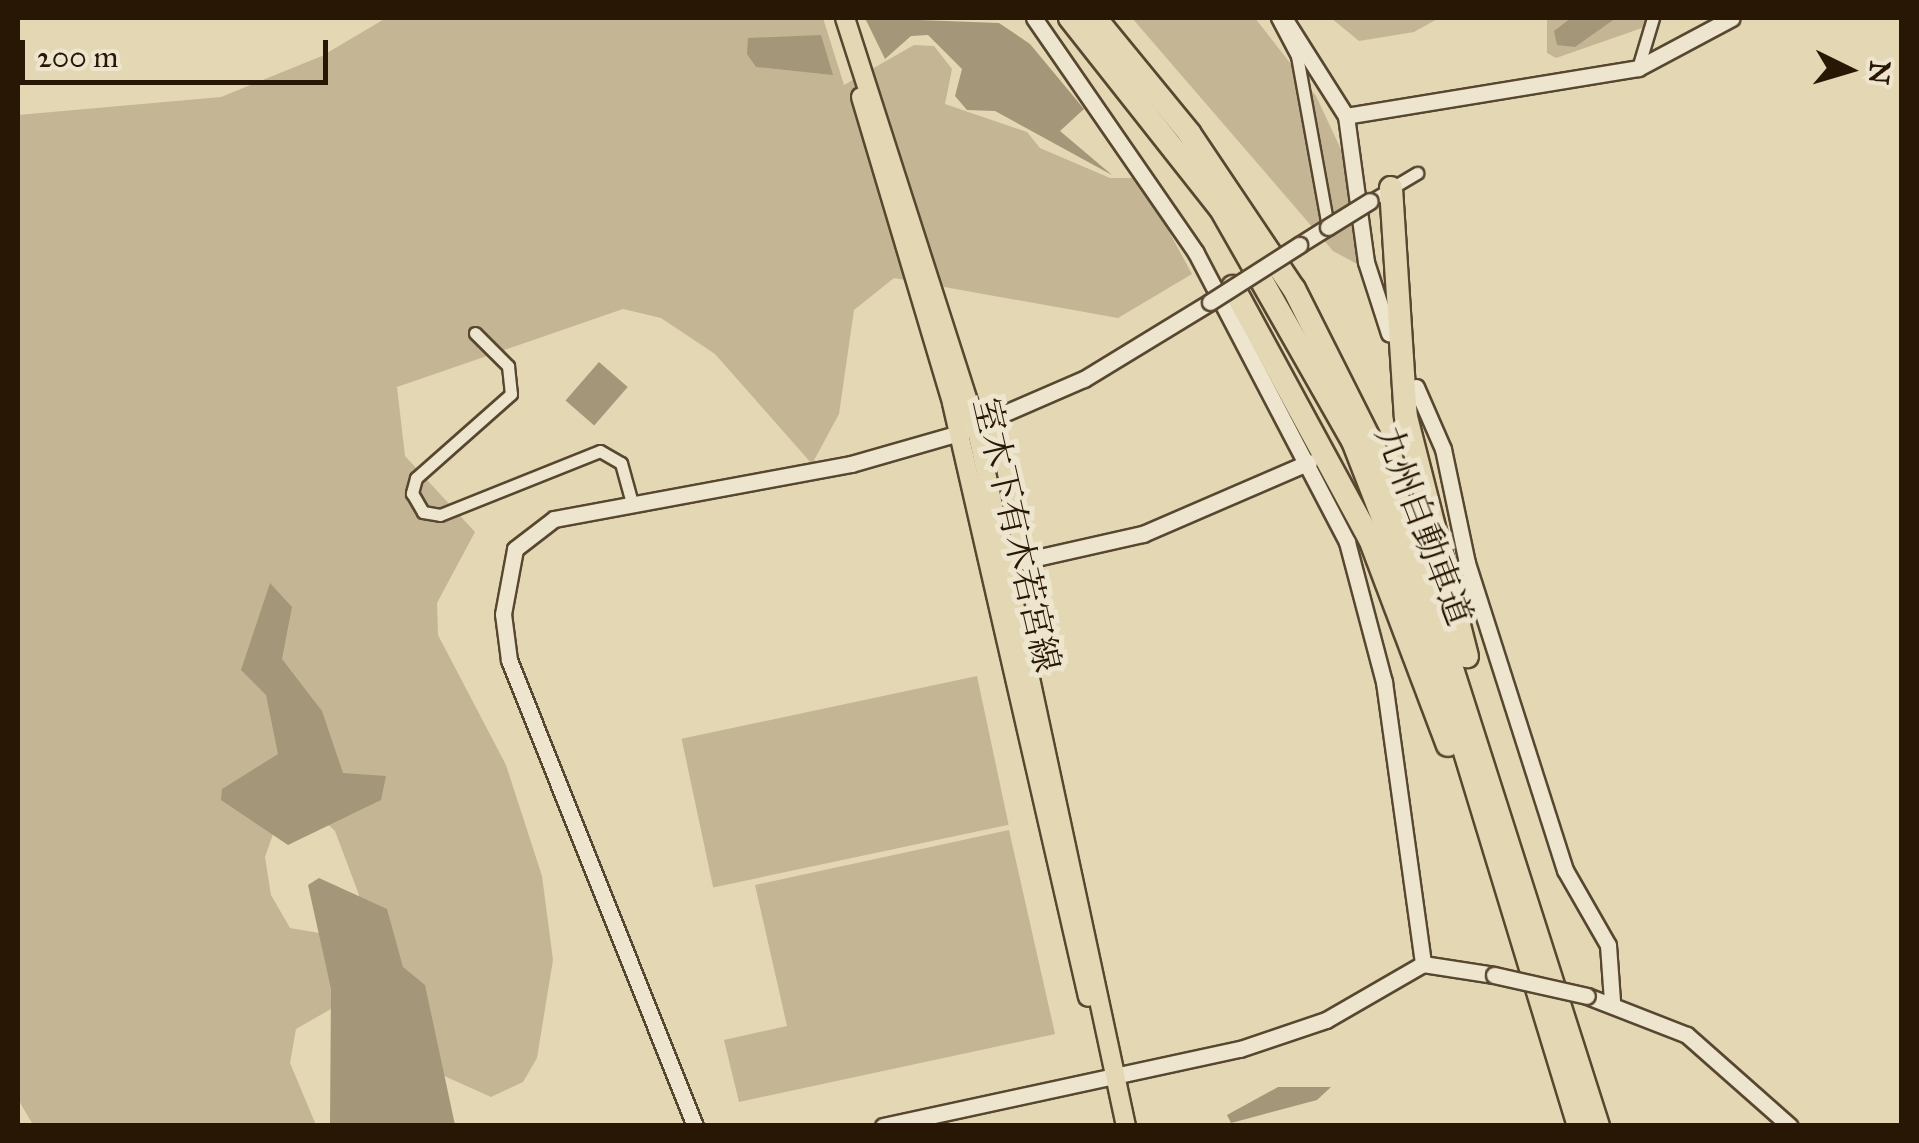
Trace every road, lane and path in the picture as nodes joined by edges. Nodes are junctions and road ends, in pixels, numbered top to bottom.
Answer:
1 (834, 18) edge
2 (845, 18) edge
3 (1034, 18) edge
4 (1070, 18) edge
5 (1095, 18) edge
6 (1280, 18) edge
7 (1652, 18) edge
8 (1732, 18) edge
9 (1638, 68) junction
10 (1346, 116) junction
11 (1417, 173) dead end
12 (1391, 188) junction
13 (1370, 201) joint
14 (1328, 228) junction
15 (1237, 294) junction
16 (475, 333) dead end
17 (1389, 333) dead end
18 (1416, 387) dead end
19 (967, 430) junction
20 (1310, 462) junction
21 (632, 504) junction
22 (999, 566) junction
23 (1532, 916) junction
24 (1525, 960) junction
25 (1423, 964) junction
26 (1612, 1000) junction
27 (1114, 1072) junction
28 (695, 1126) edge
29 (884, 1126) edge
30 (1126, 1126) edge
31 (1579, 1126) edge
32 (1598, 1126) edge
33 (1790, 1126) edge

1 - 19 main road, 室木下有木若宮線
2 - 19 main road, 室木下有木若宮線
3 - 20 street
4 - 24 highway, 九州自動車道
5 - 23 highway, 九州自動車道
6 - 10 street
6 - 14 street
7 - 9 street
8 - 9 street
9 - 10 street
10 - 17 street
11 - 12 street
12 - 13 street
12 - 23 highway
13 - 14 street, bridge
14 - 15 street, bridge
15 - 19 street, bridge
15 - 24 highway
16 - 21 street
18 - 26 street
19 - 21 street
19 - 22 main road, 室木下有木若宮線
20 - 22 street
20 - 25 street
21 - 28 street
22 - 27 main road, 室木下有木若宮線
23 - 32 highway, 九州自動車道
24 - 31 highway, 九州自動車道
25 - 26 street, bridge
25 - 27 street
26 - 33 street
27 - 29 street
27 - 30 main road, 室木下有木若宮線

